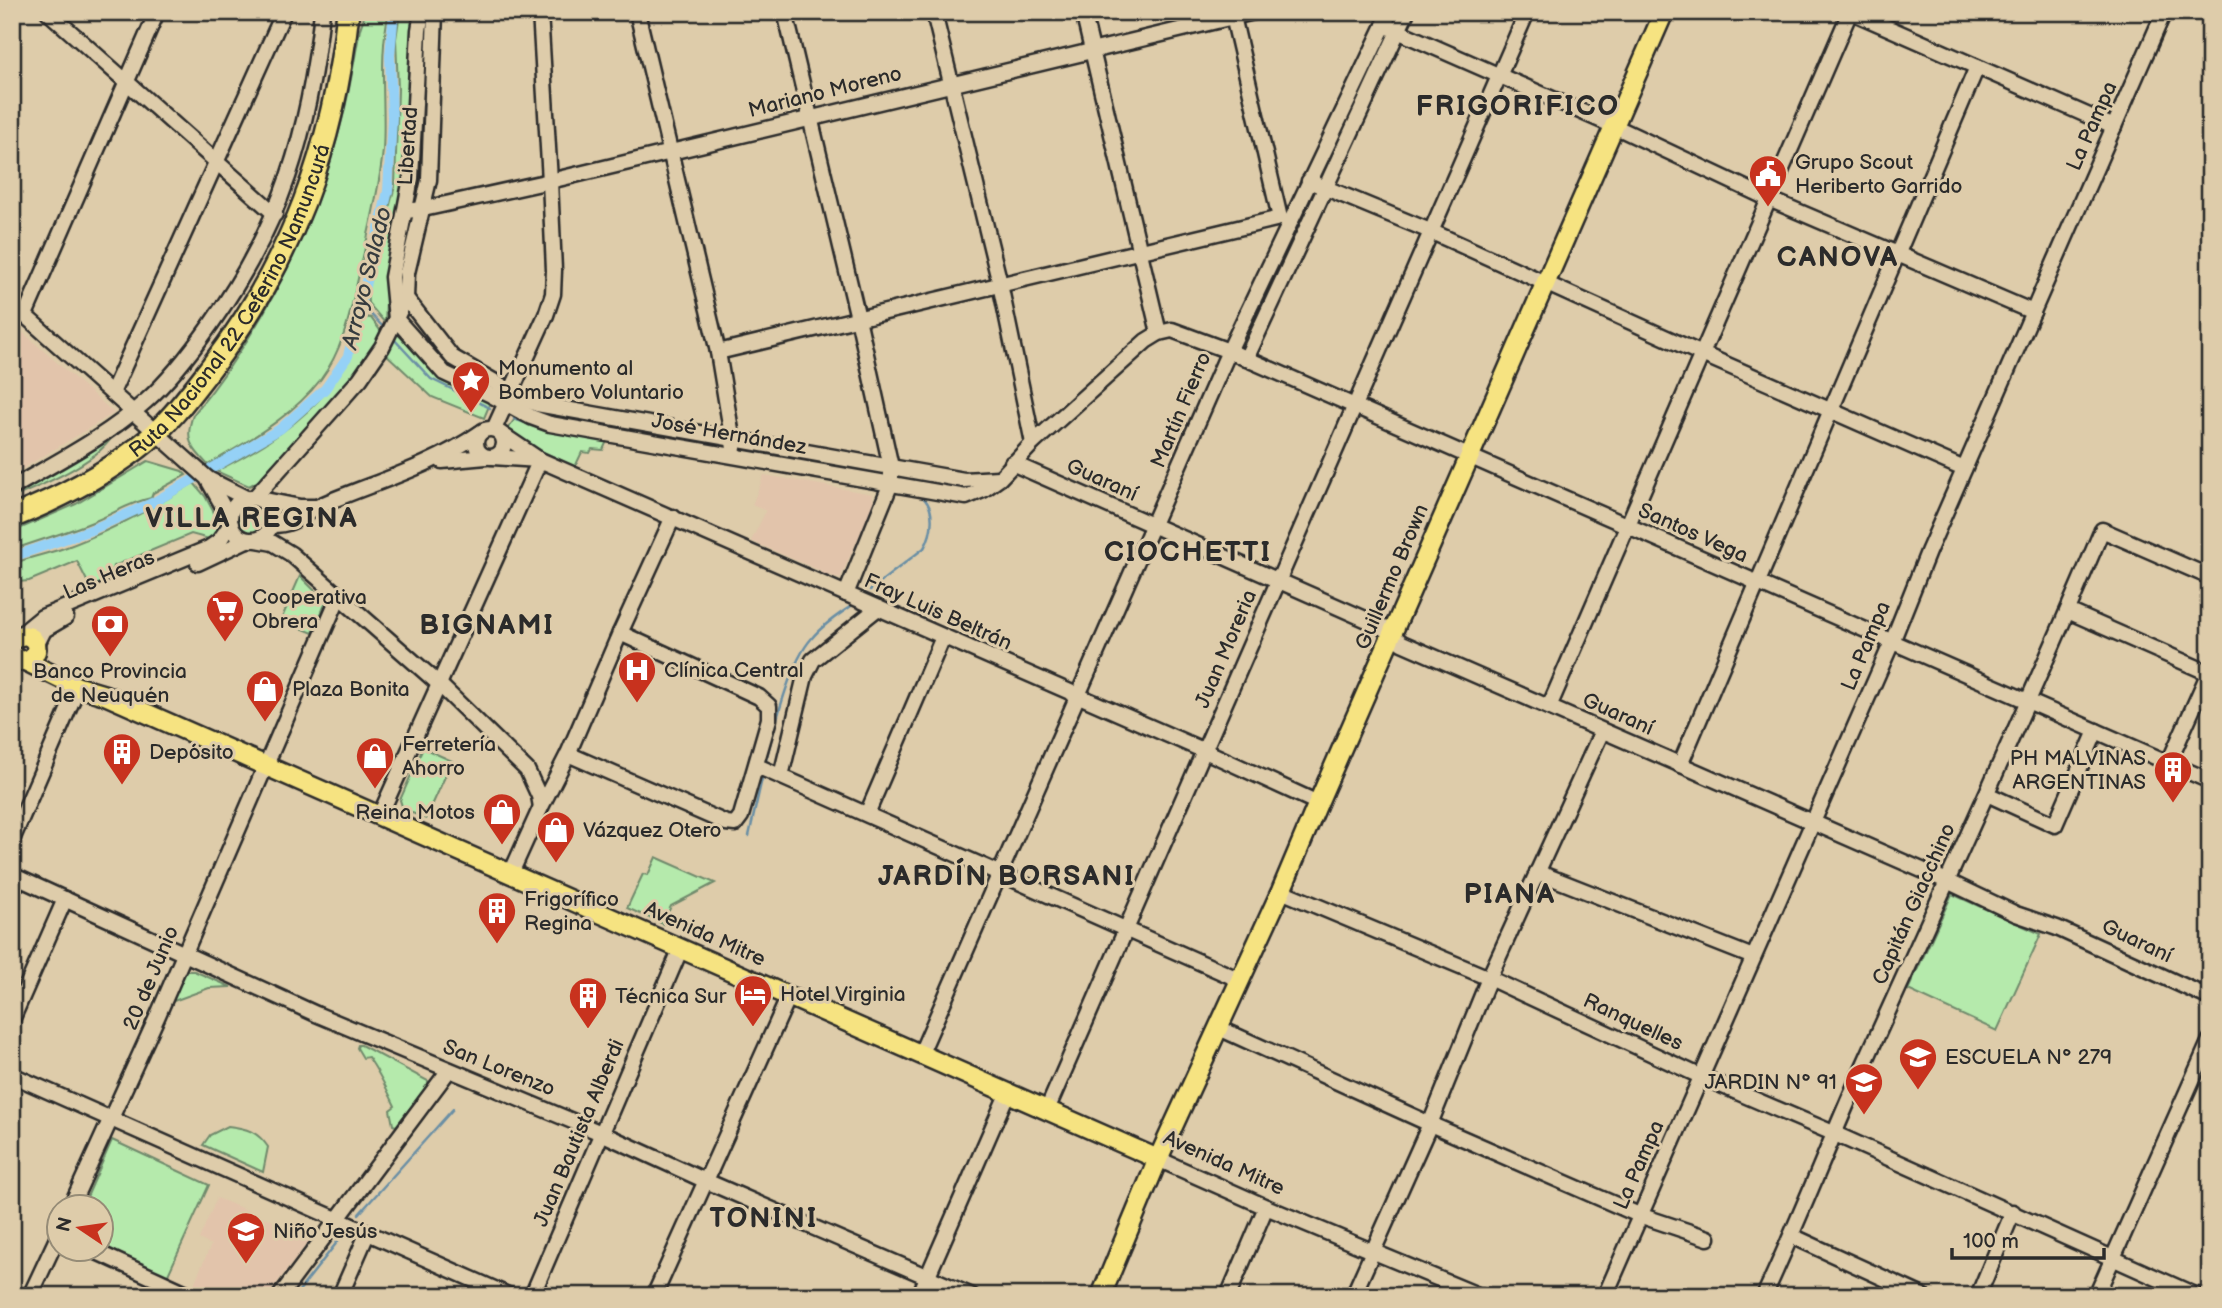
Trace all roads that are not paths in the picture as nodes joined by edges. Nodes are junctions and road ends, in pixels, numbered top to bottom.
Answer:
1 (48, 12) edge
2 (157, 12) edge
3 (284, 12) edge
4 (322, 12) edge
5 (333, 12) edge
6 (348, 12) edge
7 (422, 12) edge
8 (435, 12) edge
9 (540, 12) edge
10 (637, 12) edge
11 (785, 12) edge
12 (1083, 12) edge
13 (1254, 12) edge
14 (1527, 12) edge
15 (1664, 12) edge
16 (1851, 12) edge
17 (2164, 12) edge
18 (1406, 13) edge
19 (934, 14) edge
20 (1232, 15) edge
21 (1384, 19) edge
22 (1398, 31) junction
23 (1092, 51) junction
24 (1977, 67) junction
25 (1499, 76) junction
26 (126, 82) junction
27 (951, 83) junction
28 (809, 118) junction
29 (1614, 126) junction
30 (2114, 127) junction
31 (669, 152) junction
32 (216, 162) junction
33 (1310, 180) junction
34 (550, 181) junction
35 (1324, 187) junction
36 (1769, 199) junction
37 (423, 209) junction
38 (405, 211) junction
39 (275, 214) junction
40 (1285, 220) junction
41 (1305, 228) junction
42 (1430, 231) junction
43 (1140, 251) junction
44 (1898, 254) junction
45 (1545, 283) junction
46 (1000, 284) junction
47 (406, 298) junction
48 (12, 304) edge
49 (2033, 312) junction
50 (25, 315) junction
51 (858, 317) junction
52 (391, 328) junction
53 (1159, 333) junction
54 (1229, 351) junction
55 (718, 352) junction
56 (1702, 354) junction
57 (1245, 359) junction
58 (112, 393) junction
59 (509, 397) junction
60 (1354, 406) junction
61 (1832, 411) junction
62 (144, 423) junction
63 (491, 432) junction
64 (732, 440) junction
65 (1033, 443) junction
66 (827, 455) junction
67 (1469, 456) junction
68 (489, 457) junction
69 (735, 457) junction
70 (540, 460) junction
71 (430, 462) junction
72 (1012, 463) junction
73 (891, 467) junction
74 (1964, 469) junction
75 (823, 473) junction
76 (207, 478) junction
77 (1000, 478) junction
78 (891, 483) junction
79 (12, 488) edge
80 (253, 498) junction
81 (12, 505) edge
82 (317, 507) junction
83 (12, 517) edge
84 (673, 517) junction
85 (230, 522) junction
86 (272, 525) junction
87 (1153, 525) junction
88 (1627, 527) junction
89 (252, 540) junction
90 (291, 554) junction
91 (2210, 577) edge
92 (1278, 581) junction
93 (1759, 585) junction
94 (846, 594) junction
95 (339, 596) junction
96 (878, 608) junction
97 (2068, 611) junction
98 (620, 633) junction
99 (1392, 636) junction
100 (943, 637) junction
101 (14, 640) edge
102 (1892, 642) junction
103 (24, 656) edge
104 (2209, 671) edge
105 (439, 684) junction
106 (78, 687) junction
107 (105, 695) junction
108 (1077, 697) junction
109 (2026, 701) junction
110 (1549, 706) junction
111 (2096, 731) junction
112 (1602, 732) junction
113 (1205, 751) junction
114 (568, 754) junction
115 (2169, 762) junction
116 (265, 765) junction
117 (1681, 765) junction
118 (757, 766) junction
119 (527, 770) junction
120 (777, 774) junction
121 (558, 775) junction
122 (2210, 781) edge
123 (1987, 794) junction
124 (1318, 803) junction
125 (541, 807) junction
126 (867, 814) junction
127 (380, 816) junction
128 (1812, 822) junction
129 (12, 840) edge
130 (1537, 872) junction
131 (511, 873) junction
132 (1001, 873) junction
133 (12, 875) edge
134 (1947, 881) junction
135 (1281, 891) junction
136 (65, 899) junction
137 (1125, 929) junction
138 (681, 948) junction
139 (184, 955) junction
140 (1753, 957) junction
141 (1489, 978) junction
142 (1240, 980) junction
143 (789, 996) junction
144 (2210, 998) edge
145 (13, 1014) edge
146 (1219, 1028) junction
147 (2210, 1040) edge
148 (921, 1053) junction
149 (449, 1070) junction
150 (12, 1074) edge
151 (1702, 1077) junction
152 (1008, 1092) junction
153 (1047, 1110) junction
154 (112, 1119) junction
155 (1430, 1124) junction
156 (601, 1133) junction
157 (1833, 1133) junction
158 (1158, 1159) junction
159 (706, 1181) junction
160 (78, 1192) edge
161 (1266, 1207) junction
162 (2013, 1212) junction
163 (1640, 1215) junction
164 (338, 1219) junction
165 (368, 1232) junction
166 (1792, 1236) junction
167 (1708, 1238) dead end
168 (1372, 1252) junction
169 (2113, 1259) junction
170 (116, 1261) edge
171 (46, 1262) edge
172 (928, 1276) junction
173 (2210, 1289) edge
174 (1893, 1290) edge
175 (30, 1296) edge
176 (193, 1296) edge
177 (280, 1296) edge
178 (340, 1296) edge
179 (510, 1296) edge
180 (532, 1296) edge
181 (653, 1296) edge
182 (919, 1296) edge
183 (972, 1296) edge
184 (1101, 1296) edge
185 (1228, 1296) edge
186 (1353, 1296) edge
187 (1480, 1296) edge
188 (1605, 1296) edge
189 (1764, 1296) edge
190 (1923, 1296) edge
191 (1978, 1296) edge
192 (2096, 1296) edge
193 (2197, 1296) edge
194 (2207, 1296) edge

1 - 26 street
2 - 26 street
3 - 32 street
4 - 39 street
5 - 62 highway, Ruta Nacional 22 Ceferino Namuncurá
6 - 62 highway, Ruta Nacional 22 Ceferino Namuncurá
7 - 38 street, Libertad
8 - 37 street, Libertad
9 - 34 street
10 - 31 street
11 - 28 street
12 - 23 street
13 - 20 street, Mariano Moreno
14 - 25 street, Juan Moreria
15 - 29 main road, Guillermo Brown
16 - 24 street
16 - 36 street
17 - 30 street, La Pampa
18 - 21 street
18 - 22 street, Martín Fierro
19 - 27 street
20 - 23 street, Mariano Moreno
20 - 40 street
21 - 22 street
21 - 33 street, Martín Fierro
22 - 25 street
22 - 35 street, Martín Fierro
23 - 27 street, Mariano Moreno
23 - 43 street
24 - 30 street
24 - 44 street
25 - 29 street
25 - 42 street, Juan Moreria
26 - 32 street
26 - 50 street
27 - 28 street, Mariano Moreno
27 - 46 street
28 - 31 street, Mariano Moreno
28 - 51 street
29 - 36 street
29 - 45 main road, Guillermo Brown
30 - 49 street, La Pampa
31 - 34 street, Mariano Moreno
31 - 55 street
32 - 39 street
32 - 58 street
33 - 35 street
33 - 40 street, Martín Fierro
34 - 37 street, Mariano Moreno
34 - 59 street
35 - 41 street, Martín Fierro
35 - 42 street
36 - 44 street
36 - 56 street
37 - 38 street, Mariano Moreno
37 - 47 street, Libertad
38 - 52 street, Libertad
39 - 62 street
40 - 41 street
40 - 43 street
40 - 54 street, Martín Fierro
41 - 57 street, Martín Fierro
42 - 45 street
42 - 60 street, Juan Moreria
43 - 46 street
43 - 53 street
44 - 49 street
44 - 61 street
45 - 56 street
45 - 67 main road, Guillermo Brown
46 - 51 street
46 - 65 street
47 - 52 street, Libertad
47 - 59 street, José Hernández
48 - 50 street
49 - 74 street, La Pampa
50 - 58 street
51 - 55 street
51 - 73 street
52 - 59 street, José Hernández
52 - 80 street, Libertad
53 - 54 street, Santos Vega
53 - 65 street, José Hernández
54 - 57 street, Santos Vega
54 - 87 street, Martín Fierro
55 - 64 street
56 - 61 street
56 - 88 street
57 - 60 street, Santos Vega
58 - 62 street
59 - 63 street
59 - 64 street, José Hernández
59 - 69 street, José Hernández
60 - 67 street, Santos Vega
60 - 92 street, Juan Moreria
61 - 74 street
61 - 93 street
62 - 76 street
62 - 79 street
62 - 81 highway, Ruta Nacional 22 Ceferino Namuncurá
62 - 83 highway, Ruta Nacional 22 Ceferino Namuncurá
63 - 68 street
63 - 68 street
63 - 70 street, Fray Luis Beltrán
63 - 71 street, Fray Luis Beltrán
64 - 66 street, José Hernández
64 - 69 street
65 - 72 street, José Hernández
66 - 73 street, José Hernández
66 - 75 street
67 - 88 street, Santos Vega
67 - 99 main road, Guillermo Brown
68 - 70 street, Fray Luis Beltrán
68 - 71 street, Fray Luis Beltrán
69 - 75 street, José Hernández
70 - 84 street, Fray Luis Beltrán
70 - 105 street
71 - 82 street, Fray Luis Beltrán
72 - 77 street, José Hernández
72 - 87 street, Guaraní
73 - 77 street, José Hernández
73 - 78 street
74 - 102 street, La Pampa
75 - 78 street, José Hernández
76 - 80 street, Fray Luis Beltrán
76 - 85 street
77 - 78 street, José Hernández
78 - 94 street
80 - 82 street, Fray Luis Beltrán
80 - 85 street
80 - 86 street
82 - 86 street, Fray Luis Beltrán
84 - 94 street, Fray Luis Beltrán
84 - 98 street
85 - 89 street
85 - 101 street, Las Heras
86 - 89 street
86 - 90 street
87 - 92 street, Guaraní
87 - 108 street, Martín Fierro
88 - 93 street, Santos Vega
88 - 110 street
89 - 90 street
89 - 103 street, Las Heras
90 - 95 street
91 - 97 street, Capitán Giacchino
92 - 99 street, Guaraní
92 - 113 street, Juan Moreria
93 - 102 street, Santos Vega
93 - 117 street
94 - 96 street, Fray Luis Beltrán
95 - 105 street
95 - 116 street, 20 de Junio
96 - 100 street, Fray Luis Beltrán
96 - 120 street
97 - 104 street
97 - 109 street, Capitán Giacchino
98 - 114 street
98 - 118 street
99 - 110 street, Guaraní
99 - 124 main road, Guillermo Brown
100 - 108 street, Fray Luis Beltrán
100 - 126 street
101 - 103 main road
102 - 109 street, Santos Vega
102 - 128 street, La Pampa
103 - 106 main road, Avenida Mitre
103 - 107 main road, Avenida Mitre
104 - 115 street
105 - 119 street
105 - 127 street
106 - 107 main road, Avenida Mitre
106 - 129 street
107 - 116 main road, Avenida Mitre
108 - 113 street, Fray Luis Beltrán
108 - 132 street, Martín Fierro
109 - 111 street, Santos Vega
109 - 123 street, Capitán Giacchino
110 - 112 street, Guaraní
111 - 115 street, Santos Vega
111 - 123 street
112 - 117 street, Guaraní
112 - 130 street
113 - 124 street, Fray Luis Beltrán
113 - 137 street, Juan Moreria
114 - 118 street
114 - 121 street
115 - 122 street, Santos Vega
116 - 127 main road, Avenida Mitre
116 - 139 street, 20 de Junio
117 - 128 street, Guaraní
118 - 120 street
119 - 121 street
119 - 125 street
120 - 126 street
121 - 125 street
123 - 134 street, Capitán Giacchino
124 - 135 main road, Guillermo Brown
125 - 131 street
126 - 132 street
127 - 131 main road, Avenida Mitre
128 - 134 street, Guaraní
128 - 140 street, La Pampa
130 - 140 street
130 - 141 street
131 - 138 main road, Avenida Mitre
132 - 137 street
132 - 148 street, Martín Fierro
133 - 136 street, San Lorenzo
134 - 144 street, Guaraní
134 - 157 street, Capitán Giacchino
135 - 141 street, Ranquelles
135 - 142 main road, Guillermo Brown
136 - 139 street, San Lorenzo
136 - 145 street
137 - 142 street
137 - 153 street, Juan Moreria
138 - 143 main road, Avenida Mitre
138 - 156 street, Juan Bautista Alberdi
139 - 149 street, San Lorenzo
139 - 154 street, 20 de Junio
140 - 151 street, La Pampa
141 - 151 street, Ranquelles
141 - 155 street
142 - 146 main road, Guillermo Brown
143 - 148 main road, Avenida Mitre
143 - 159 street
146 - 155 street
146 - 158 main road, Guillermo Brown
147 - 169 street
148 - 152 main road, Avenida Mitre
149 - 156 street, San Lorenzo
149 - 164 street
150 - 154 street
151 - 157 street, Ranquelles
151 - 163 street, La Pampa
152 - 153 main road, Avenida Mitre
152 - 172 street
153 - 158 main road, Avenida Mitre
154 - 160 street, 20 de Junio
154 - 164 street
155 - 163 street
155 - 168 street
156 - 159 street, San Lorenzo
156 - 180 street, Juan Bautista Alberdi
157 - 162 street, Ranquelles
157 - 166 street, Capitán Giacchino
158 - 161 street, Avenida Mitre
158 - 184 main road, Guillermo Brown
159 - 172 street, San Lorenzo
159 - 181 street
161 - 168 street, Avenida Mitre
161 - 185 street
162 - 169 street, Ranquelles
162 - 191 street
163 - 167 street
163 - 188 street, La Pampa
164 - 165 street
164 - 177 street
165 - 178 street
165 - 179 street
166 - 174 street
166 - 189 street, Capitán Giacchino
168 - 186 street
168 - 187 street, Avenida Mitre
169 - 192 street
169 - 193 street, Ranquelles
170 - 176 street
171 - 175 street
172 - 182 street
172 - 183 street, San Lorenzo
173 - 194 street
174 - 190 street

